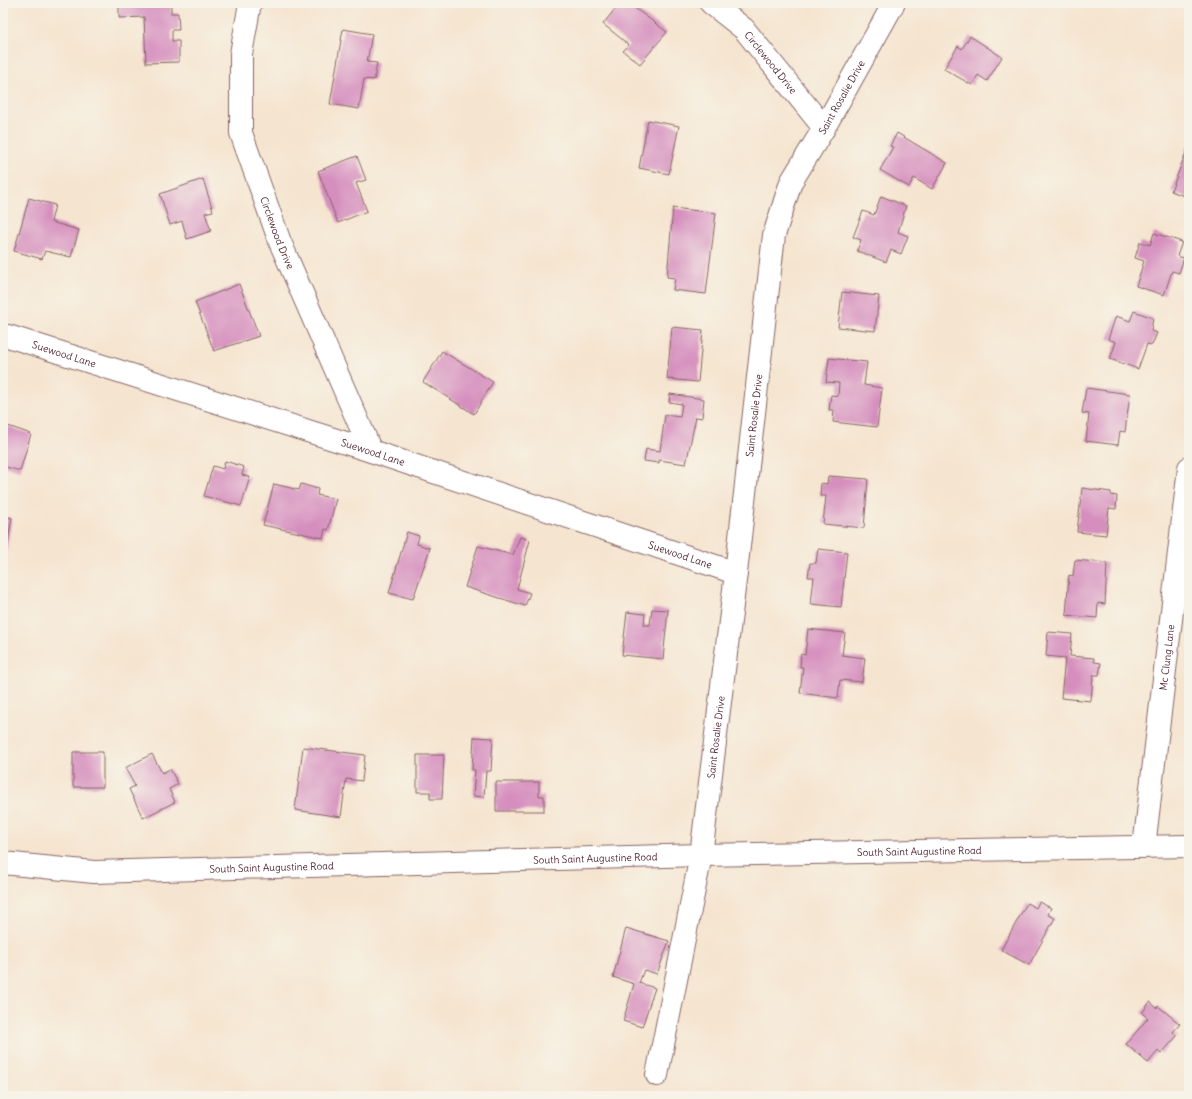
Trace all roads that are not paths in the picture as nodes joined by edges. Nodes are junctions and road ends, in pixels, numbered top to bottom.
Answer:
1 (250, 3) edge
2 (711, 3) edge
3 (894, 3) edge
4 (824, 128) junction
5 (8, 336) dead end
6 (371, 451) junction
7 (1189, 468) edge
8 (736, 573) junction
9 (1189, 846) edge
10 (1144, 847) junction
11 (701, 855) junction
12 (3, 863) edge
13 (657, 1076) dead end

1 - 6 street, Circlewood Drive
2 - 4 street, Circlewood Drive
3 - 4 street, Saint Rosalie Drive
4 - 8 street, Saint Rosalie Drive
5 - 6 street, Suewood Lane
6 - 8 street, Suewood Lane
7 - 10 street, Mc Clung Lane
8 - 11 street, Saint Rosalie Drive
9 - 10 street, South Saint Augustine Road
10 - 11 street, South Saint Augustine Road
11 - 12 street, South Saint Augustine Road
11 - 13 street, Saint Rosalie Drive

